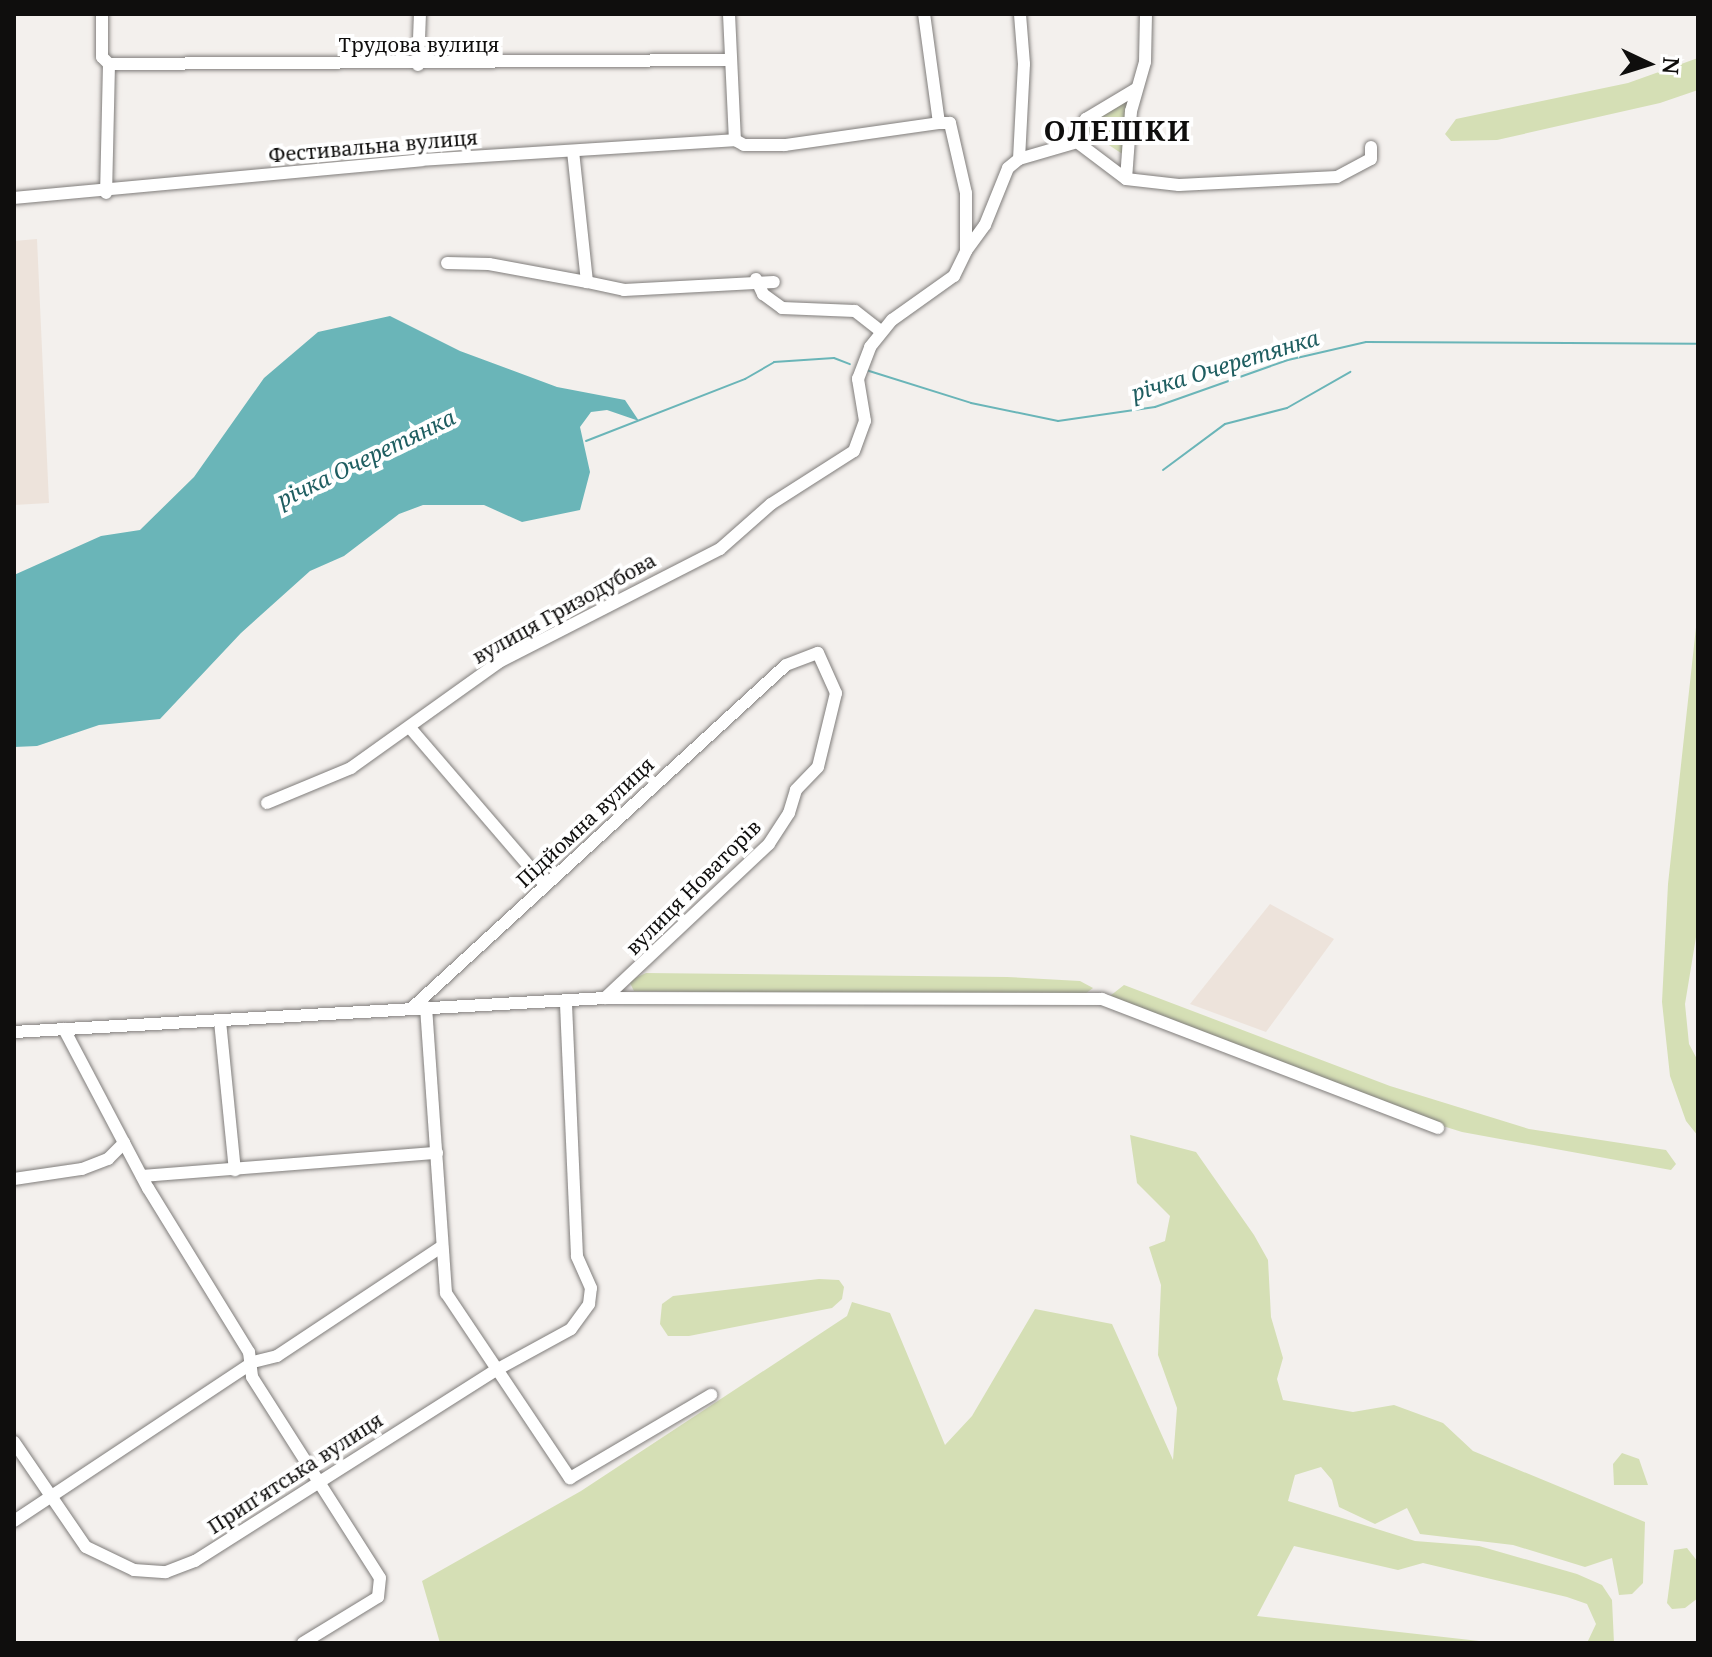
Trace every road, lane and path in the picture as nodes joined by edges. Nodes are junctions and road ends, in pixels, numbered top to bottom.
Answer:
1 (102, 14) edge
2 (420, 14) edge
3 (729, 14) edge
4 (924, 14) edge
5 (1020, 14) edge
6 (1146, 14) edge
7 (728, 60) junction
8 (109, 64) junction
9 (418, 65) junction
10 (1136, 89) junction
11 (939, 123) junction
12 (735, 140) junction
13 (1077, 142) junction
14 (1371, 147) dead end
15 (573, 151) junction
16 (1019, 159) junction
17 (1126, 179) junction
18 (106, 193) junction
19 (14, 198) edge
20 (966, 251) junction
21 (447, 263) dead end
22 (756, 279) junction
23 (587, 282) junction
24 (774, 282) dead end
25 (881, 331) junction
26 (786, 665) joint
27 (411, 729) junction
28 (267, 803) dead end
29 (545, 885) junction
30 (605, 998) junction
31 (566, 1000) junction
32 (426, 1007) junction
33 (412, 1008) junction
34 (220, 1021) junction
35 (64, 1029) junction
36 (14, 1032) edge
37 (1438, 1128) dead end
38 (124, 1143) junction
39 (437, 1153) junction
40 (235, 1170) junction
41 (142, 1176) junction
42 (14, 1179) edge
43 (441, 1247) junction
44 (253, 1362) junction
45 (498, 1369) junction
46 (711, 1395) dead end
47 (14, 1442) edge
48 (317, 1482) junction
49 (48, 1499) junction
50 (14, 1521) edge
51 (303, 1643) edge

1 - 8 street
2 - 9 street
3 - 7 street
4 - 11 street
5 - 16 street
6 - 10 street
7 - 9 street, Трудова вулиця
7 - 12 street
8 - 9 street, Трудова вулиця
8 - 18 street
10 - 13 street
10 - 17 street
11 - 12 street, Фестивальна вулиця
11 - 20 street
12 - 15 street, Фестивальна вулиця
13 - 16 street
13 - 17 street
14 - 17 street
15 - 18 street, Фестивальна вулиця
15 - 23 street
16 - 20 street
18 - 19 street, Фестивальна вулиця
20 - 25 street
21 - 23 street
22 - 23 street
22 - 24 street
22 - 25 street
25 - 27 street, вулиця Гризодубова
26 - 29 street, Підйомна вулиця
26 - 30 street, вулиця Новаторів
27 - 28 street, вулиця Гризодубова
27 - 29 street
29 - 33 street, Підйомна вулиця
30 - 31 street
30 - 37 street
31 - 32 street
31 - 45 street, Прип’ятська вулиця
32 - 33 street
32 - 39 street
33 - 34 street
34 - 35 street
34 - 40 street
35 - 36 street
35 - 38 street
38 - 41 street
38 - 42 street
39 - 40 street
39 - 43 street
40 - 41 street
41 - 44 street
43 - 44 street
43 - 45 street
44 - 48 street
44 - 49 street
45 - 46 street
45 - 48 street, Прип’ятська вулиця
47 - 49 street, Прип’ятська вулиця
48 - 49 street, Прип’ятська вулиця
48 - 51 street
49 - 50 street

